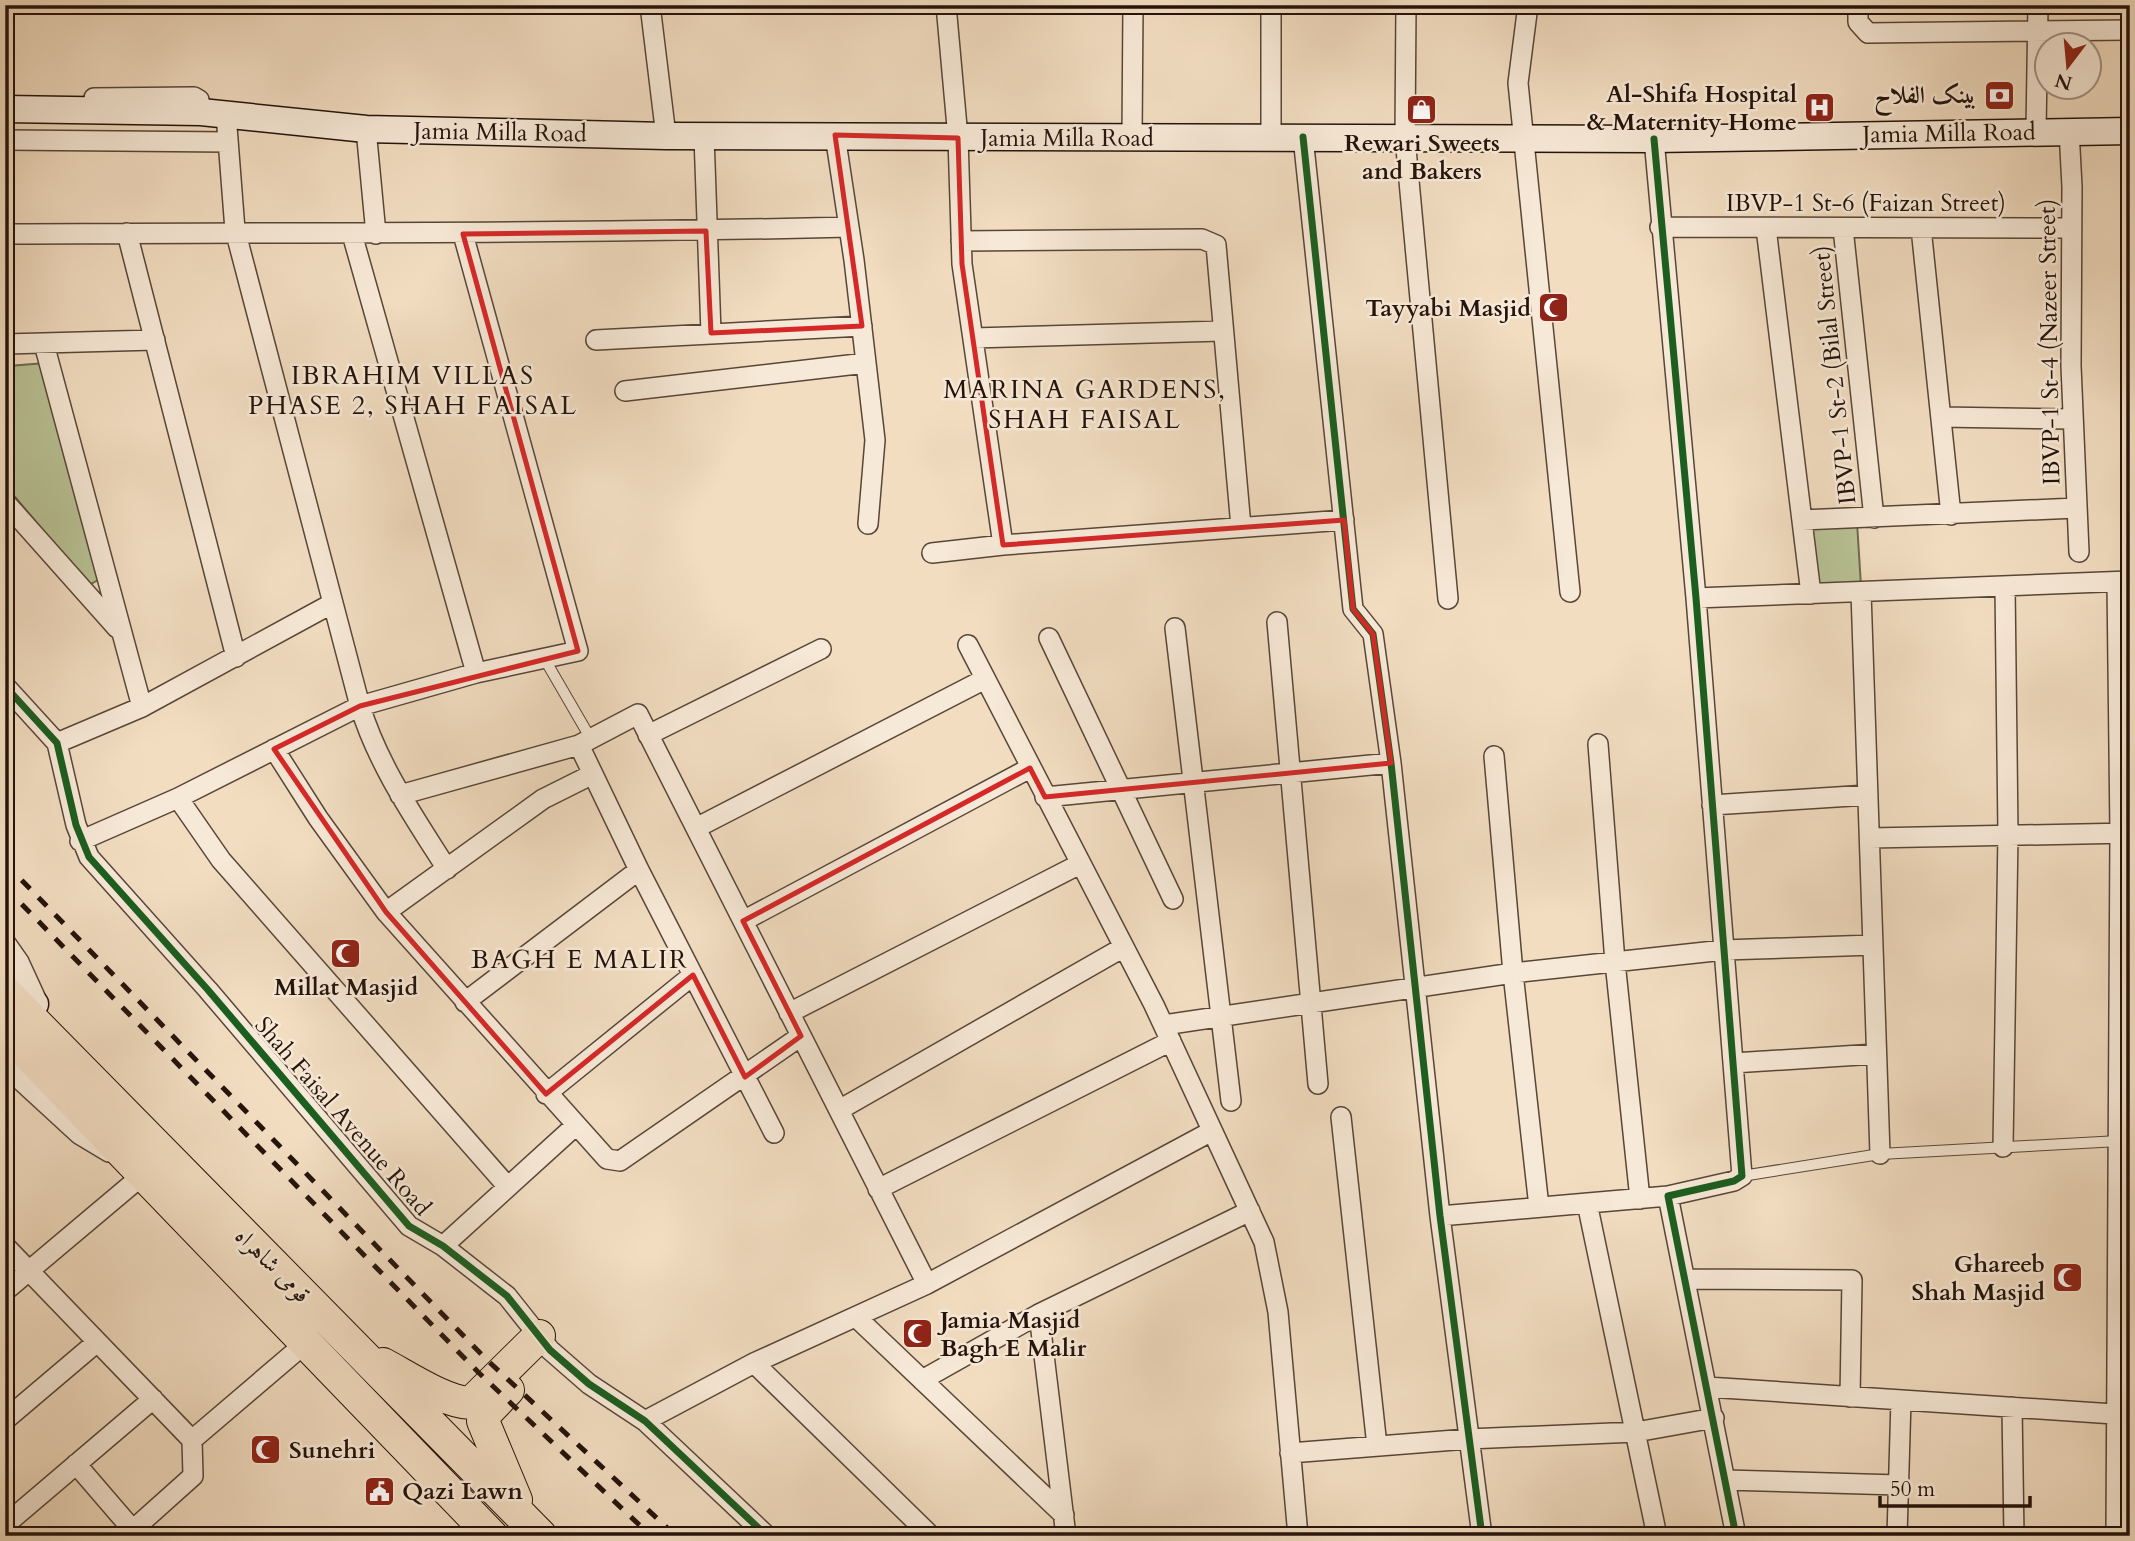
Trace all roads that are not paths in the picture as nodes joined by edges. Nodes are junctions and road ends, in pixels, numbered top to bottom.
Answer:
1 (650, 5) edge
2 (946, 5) edge
3 (1133, 5) edge
4 (1271, 5) edge
5 (1406, 5) edge
6 (1528, 5) edge
7 (1858, 5) edge
8 (2038, 5) edge
9 (2130, 30) edge
10 (2038, 31) junction
11 (5, 99) edge
12 (5, 109) edge
13 (213, 113) junction
14 (366, 129) junction
15 (2069, 130) junction
16 (2036, 131) junction
17 (2130, 131) edge
18 (835, 135) junction
19 (666, 136) junction
20 (704, 136) junction
21 (1303, 137) junction
22 (958, 138) junction
23 (1132, 138) junction
24 (1271, 138) junction
25 (1405, 138) junction
26 (1522, 138) junction
27 (1654, 139) junction
28 (5, 140) edge
29 (228, 142) junction
30 (849, 227) junction
31 (1660, 228) junction
32 (1766, 228) junction
33 (1843, 228) junction
34 (1921, 228) junction
35 (2071, 228) junction
36 (235, 230) junction
37 (706, 231) junction
38 (127, 233) junction
39 (5, 234) edge
40 (352, 234) junction
41 (376, 234) junction
42 (463, 234) junction
43 (961, 241) junction
44 (862, 326) junction
45 (1222, 331) junction
46 (711, 333) junction
47 (973, 338) junction
48 (155, 340) junction
49 (596, 340) dead end
50 (5, 344) edge
51 (44, 344) junction
52 (866, 363) junction
53 (625, 391) dead end
54 (1941, 417) junction
55 (2072, 419) junction
56 (5, 502) edge
57 (2076, 508) junction
58 (1951, 515) junction
59 (1874, 518) junction
60 (1344, 520) junction
61 (1802, 520) junction
62 (868, 524) dead end
63 (1241, 527) junction
64 (1003, 545) junction
65 (2079, 552) dead end
66 (932, 553) dead end
67 (2123, 581) edge
68 (2005, 586) junction
69 (1570, 592) dead end
70 (1861, 592) junction
71 (1811, 594) junction
72 (1696, 598) junction
73 (1448, 599) dead end
74 (332, 603) junction
75 (1277, 622) dead end
76 (1175, 628) dead end
77 (120, 631) junction
78 (1049, 638) dead end
79 (968, 645) dead end
80 (821, 649) dead end
81 (236, 657) junction
82 (544, 659) junction
83 (476, 673) junction
84 (985, 679) junction
85 (5, 686) edge
86 (360, 706) junction
87 (142, 707) junction
88 (648, 734) junction
89 (585, 742) junction
90 (57, 743) junction
91 (1598, 744) dead end
92 (274, 749) junction
93 (1494, 756) dead end
94 (1391, 763) junction
95 (1030, 768) junction
96 (1289, 773) junction
97 (592, 775) junction
98 (1191, 782) junction
99 (1123, 789) junction
100 (400, 795) junction
101 (1868, 795) junction
102 (1045, 797) junction
103 (178, 798) junction
104 (1712, 805) junction
105 (696, 828) junction
106 (2125, 833) edge
107 (2008, 834) junction
108 (1870, 838) junction
109 (80, 841) junction
110 (1080, 864) junction
111 (447, 869) junction
112 (639, 870) junction
113 (1173, 899) dead end
114 (386, 912) junction
115 (743, 920) junction
116 (5, 942) edge
117 (1873, 945) junction
118 (1124, 947) junction
119 (1724, 950) junction
120 (1615, 962) junction
121 (5, 972) edge
122 (1513, 973) junction
123 (693, 975) junction
124 (1415, 989) junction
125 (5, 992) edge
126 (465, 1002) junction
127 (1310, 1005) junction
128 (40, 1011) junction
129 (789, 1013) junction
130 (1222, 1016) junction
131 (5, 1031) edge
132 (1167, 1033) junction
133 (801, 1036) junction
134 (1877, 1054) junction
135 (65, 1055) junction
136 (1733, 1063) junction
137 (5, 1066) edge
138 (745, 1077) junction
139 (1318, 1084) dead end
140 (546, 1094) junction
141 (1231, 1101) dead end
142 (839, 1110) junction
143 (1341, 1117) dead end
144 (575, 1126) junction
145 (1212, 1131) junction
146 (2123, 1132) edge
147 (774, 1133) dead end
148 (2003, 1147) junction
149 (1880, 1154) junction
150 (145, 1174) junction
151 (1742, 1176) junction
152 (508, 1187) junction
153 (878, 1189) junction
154 (1668, 1196) junction
155 (1640, 1199) junction
156 (1587, 1203) junction
157 (1539, 1208) junction
158 (1250, 1211) junction
159 (1440, 1216) junction
160 (5, 1246) edge
161 (443, 1246) junction
162 (29, 1272) junction
163 (1685, 1279) junction
164 (927, 1284) junction
165 (5, 1291) edge
166 (1040, 1314) junction
167 (856, 1317) junction
168 (308, 1341) junction
169 (97, 1342) junction
170 (544, 1343) junction
171 (360, 1353) junction
172 (754, 1363) junction
173 (922, 1380) junction
174 (1707, 1387) junction
175 (1850, 1397) junction
176 (153, 1399) junction
177 (1901, 1400) junction
178 (2012, 1407) junction
179 (2123, 1415) edge
180 (1714, 1418) junction
181 (5, 1420) edge
182 (645, 1421) junction
183 (1636, 1432) junction
184 (1468, 1438) junction
185 (192, 1440) junction
186 (1377, 1446) junction
187 (1290, 1453) junction
188 (76, 1464) junction
189 (1725, 1480) junction
190 (1898, 1485) junction
191 (1064, 1515) junction
192 (5, 1525) edge
193 (533, 1527) edge
194 (132, 1534) edge
195 (492, 1536) edge
196 (767, 1536) edge
197 (931, 1536) edge
198 (1066, 1536) edge
199 (1298, 1536) edge
200 (1482, 1536) edge
201 (1657, 1536) edge
202 (1736, 1536) edge
203 (1897, 1536) edge
204 (2014, 1536) edge
205 (2116, 1536) edge

1 - 19 street
2 - 22 street
3 - 23 street
4 - 24 street
5 - 25 street
6 - 26 street
7 - 10 street
8 - 10 street
9 - 10 street
10 - 16 street
11 - 13 street
12 - 13 main road, Jamia Milla Road
13 - 14 main road, Jamia Milla Road
13 - 29 street
14 - 19 main road, Jamia Milla Road
14 - 41 street
15 - 16 main road, Jamia Milla Road
15 - 17 main road, Jamia Milla Road
15 - 35 street, IBVP-1 St-4 (Nazeer Street)
16 - 27 main road, Jamia Milla Road
18 - 20 main road, Jamia Milla Road
18 - 22 main road, Jamia Milla Road
18 - 30 street
19 - 20 main road, Jamia Milla Road
20 - 37 street
21 - 24 main road, Jamia Milla Road
21 - 25 main road, Jamia Milla Road
21 - 60 street
22 - 23 main road, Jamia Milla Road
22 - 43 street
23 - 24 main road, Jamia Milla Road
25 - 26 main road, Jamia Milla Road
25 - 73 street
26 - 27 main road, Jamia Milla Road
26 - 69 street
27 - 31 street
28 - 29 street
29 - 36 street
30 - 37 street
30 - 44 street
31 - 32 street, IBVP-1 St-6 (Faizan Street)
31 - 72 street
32 - 33 street, IBVP-1 St-6 (Faizan Street)
32 - 61 street
32 - 71 street
33 - 34 street, IBVP-1 St-6 (Faizan Street)
33 - 59 street, IBVP-1 St-2 (Bilal Street)
34 - 35 street, IBVP-1 St-6 (Faizan Street)
34 - 54 street
35 - 55 street, IBVP-1 St-4 (Nazeer Street)
36 - 38 street
36 - 40 street
36 - 74 street
37 - 42 street
37 - 46 street
38 - 39 street
38 - 48 street
40 - 41 street
40 - 83 street
41 - 42 street
42 - 82 street
43 - 45 street
43 - 47 street
44 - 46 street
44 - 52 street
45 - 47 street
45 - 63 street
46 - 49 street
47 - 64 street
48 - 51 street
48 - 81 street
50 - 51 street
51 - 77 street
52 - 53 street
52 - 62 street
54 - 55 street
54 - 58 street
55 - 57 street, IBVP-1 St-4 (Nazeer Street)
56 - 77 street
57 - 58 street
57 - 65 street, IBVP-1 St-4 (Nazeer Street)
58 - 59 street
59 - 61 street
60 - 63 street
60 - 94 street
61 - 71 street
63 - 64 street
64 - 66 street
67 - 68 street
67 - 106 street
68 - 70 street
68 - 107 street
70 - 71 street
70 - 101 street
71 - 72 street
72 - 104 street
74 - 81 street
74 - 86 street
75 - 96 street
76 - 98 street
77 - 87 street
78 - 99 street
79 - 84 street
80 - 88 street
81 - 87 street
82 - 83 street
82 - 89 lane
83 - 86 street
84 - 95 street
84 - 105 street
85 - 90 street, Shah Faisal Avenue Road
86 - 92 street
86 - 100 street
87 - 90 street
88 - 89 street
88 - 105 street
89 - 97 street
89 - 100 street
90 - 109 street, Shah Faisal Avenue Road
91 - 120 street
92 - 103 street
92 - 114 street
93 - 122 street
94 - 96 street
94 - 124 street
95 - 102 street
95 - 115 street
96 - 98 street
96 - 127 street
97 - 111 street
97 - 112 street
98 - 99 street
98 - 130 street
99 - 102 street
99 - 113 street
100 - 111 street
101 - 104 street
101 - 108 street
102 - 110 street
103 - 109 street
103 - 152 street
104 - 119 street
105 - 115 street
106 - 107 street
106 - 146 street
107 - 108 street
107 - 148 street
108 - 117 street
109 - 161 street, Shah Faisal Avenue Road
110 - 118 street
110 - 129 street
111 - 114 street
112 - 123 street
112 - 126 street
114 - 126 street
115 - 129 street
116 - 128 street
117 - 119 street
117 - 134 street
118 - 132 street
118 - 142 street
119 - 120 street
119 - 136 street
120 - 122 street
120 - 155 street
121 - 128 main road
122 - 124 street
122 - 157 street
123 - 138 street
123 - 140 street
124 - 127 street
124 - 159 street
125 - 135 highway, قومی شاہراہ
126 - 140 street
127 - 130 street
127 - 139 street
128 - 135 main road
129 - 133 street
130 - 132 street
130 - 141 street
131 - 150 highway, قومی شاہراہ
132 - 145 street
132 - 153 street
133 - 138 street
133 - 142 street
134 - 136 street
134 - 149 street
135 - 171 highway, قومی شاہراہ
136 - 151 street
137 - 150 street
138 - 144 street
138 - 147 street
140 - 144 street
142 - 153 street
143 - 186 street
144 - 152 street
145 - 158 street
145 - 164 street
146 - 148 lane
146 - 179 street
148 - 149 lane
149 - 151 lane
150 - 162 street
150 - 168 highway, قومی شاہراہ
151 - 154 street
152 - 161 street
153 - 164 street
154 - 155 street
154 - 163 street
155 - 156 street
156 - 157 street
156 - 183 street
157 - 159 street
158 - 166 street
158 - 187 street
159 - 184 street
160 - 162 street
161 - 170 street, Shah Faisal Avenue Road
162 - 165 street
162 - 169 street
163 - 174 street
163 - 175 street
164 - 167 street
166 - 173 street
166 - 191 street
167 - 172 street
167 - 173 street
168 - 185 street
168 - 195 highway, قومی شاہراہ
169 - 176 street
169 - 181 street
170 - 171 highway
170 - 182 street, Shah Faisal Avenue Road
170 - 193 highway
171 - 193 highway, قومی شاہراہ
172 - 182 street
172 - 197 street
173 - 191 street
174 - 175 street
174 - 180 street
175 - 177 street
176 - 185 street
176 - 188 street
177 - 178 street
177 - 190 street
178 - 179 street
178 - 204 street
179 - 205 street
180 - 183 street
180 - 189 street
182 - 196 street, Shah Faisal Avenue Road
183 - 184 street
183 - 201 street
184 - 186 street
184 - 200 street
185 - 194 street
186 - 187 street
187 - 199 street
188 - 192 street
188 - 194 street
189 - 190 street
189 - 202 street
190 - 203 street
191 - 198 street

